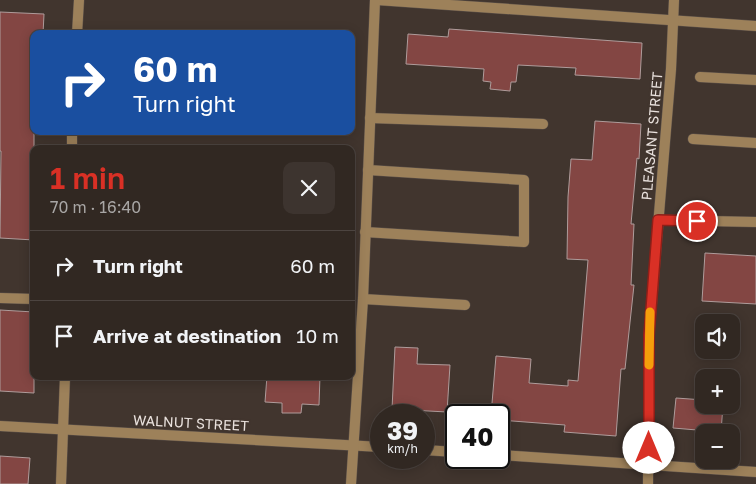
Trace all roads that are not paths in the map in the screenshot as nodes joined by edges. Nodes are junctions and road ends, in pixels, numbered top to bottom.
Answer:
1 (79, 0) edge
2 (376, 0) edge
3 (674, 0) edge
4 (674, 22) junction
5 (756, 26) edge
6 (77, 30) edge
7 (700, 77) dead end
8 (756, 80) edge
9 (370, 118) junction
10 (543, 124) dead end
11 (693, 139) dead end
12 (756, 143) edge
13 (368, 170) junction
14 (658, 220) junction
15 (756, 222) edge
16 (365, 232) junction
17 (0, 298) edge
18 (363, 298) junction
19 (30, 299) edge
20 (465, 305) dead end
21 (65, 380) edge
22 (0, 426) edge
23 (64, 430) junction
24 (353, 444) junction
25 (370, 445) edge
26 (510, 456) edge
27 (649, 466) junction
28 (756, 472) edge
29 (61, 484) edge
30 (351, 484) edge
31 (648, 484) edge

1 - 6 street
2 - 4 street
2 - 9 street
3 - 4 street, PLEASANT STREET
4 - 5 street
4 - 14 street, PLEASANT STREET
7 - 8 street
9 - 10 street
9 - 13 street
11 - 12 street
13 - 16 street
13 - 16 street
14 - 15 street
14 - 27 street, PLEASANT STREET
16 - 18 street
17 - 19 street
18 - 20 street
18 - 24 street
21 - 23 street
22 - 23 street, WALNUT STREET
23 - 24 street, WALNUT STREET
23 - 29 street
24 - 25 street, WALNUT STREET
24 - 30 street
26 - 27 street
27 - 28 street
27 - 31 street, PLEASANT STREET

